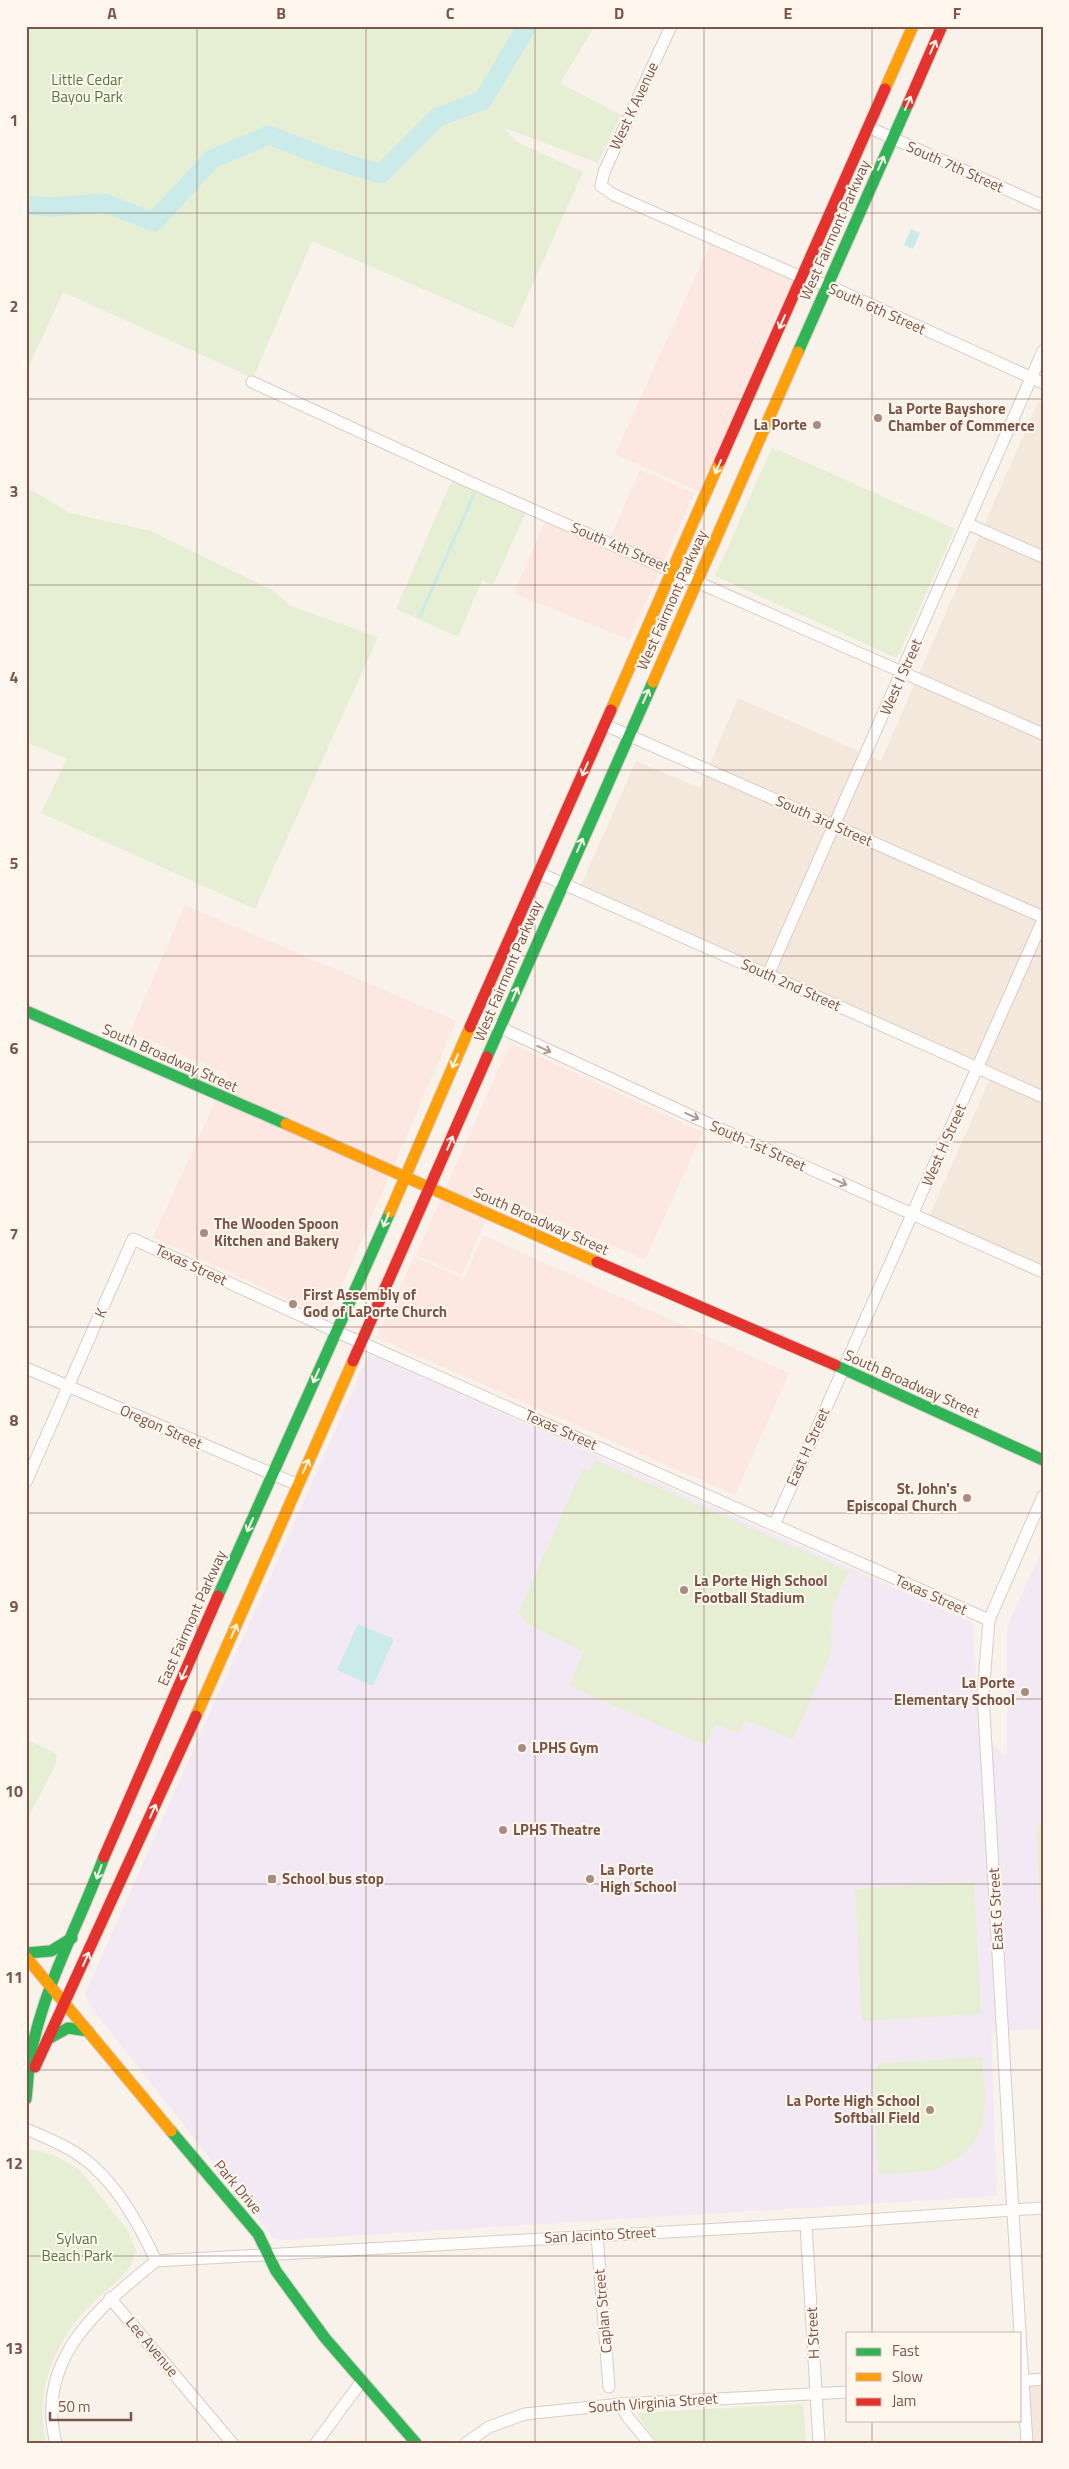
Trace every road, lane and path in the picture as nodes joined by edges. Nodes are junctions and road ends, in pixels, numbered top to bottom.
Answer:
1 (671, 26) edge
2 (913, 26) edge
3 (942, 26) edge
4 (868, 127) junction
5 (893, 138) junction
6 (601, 186) joint
7 (1043, 206) edge
8 (802, 277) junction
9 (827, 285) junction
10 (1043, 351) edge
11 (1031, 378) junction
12 (252, 382) dead end
13 (1043, 383) edge
14 (750, 428) junction
15 (968, 524) junction
16 (1043, 557) edge
17 (672, 570) junction
18 (697, 580) junction
19 (903, 671) junction
20 (605, 724) junction
21 (629, 734) junction
22 (1043, 734) edge
23 (835, 826) junction
24 (539, 873) junction
25 (562, 884) junction
26 (1043, 918) edge
27 (768, 975) junction
28 (26, 1010) edge
29 (474, 1016) junction
30 (499, 1029) junction
31 (978, 1069) junction
32 (455, 1097) junction
33 (1043, 1097) edge
34 (406, 1176) junction
35 (431, 1188) junction
36 (913, 1215) junction
37 (133, 1239) joint
38 (1043, 1272) edge
39 (335, 1331) junction
40 (362, 1342) junction
41 (26, 1368) edge
42 (843, 1369) junction
43 (68, 1386) junction
44 (1043, 1460) edge
45 (272, 1475) junction
46 (26, 1482) edge
47 (298, 1485) junction
48 (1043, 1496) edge
49 (774, 1526) junction
50 (988, 1620) junction
51 (212, 1645) junction
52 (72, 1938) junction
53 (26, 1953) edge
54 (26, 1957) edge
55 (51, 1985) junction
56 (66, 2004) junction
57 (88, 2031) junction
58 (48, 2039) junction
59 (29, 2081) junction
60 (26, 2100) edge
61 (26, 2129) edge
62 (1043, 2208) edge
63 (1013, 2210) junction
64 (806, 2224) junction
65 (597, 2235) junction
66 (268, 2255) junction
67 (156, 2261) junction
68 (110, 2298) junction
69 (1020, 2332) edge
70 (1043, 2379) edge
71 (1022, 2380) edge
72 (361, 2382) junction
73 (609, 2387) dead end
74 (846, 2392) edge
75 (816, 2394) junction
76 (621, 2404) junction
77 (56, 2443) edge
78 (232, 2443) edge
79 (316, 2443) edge
80 (416, 2443) edge
81 (466, 2443) edge
82 (649, 2443) edge
83 (819, 2443) edge
84 (1026, 2443) edge

1 - 6 street, West K Avenue
2 - 4 main road, West Fairmont Parkway
5 -> 3 main road, West Fairmont Parkway
4 - 5 street, South 7th Street
4 - 8 main road, West Fairmont Parkway
5 - 7 street, South 7th Street
9 -> 5 main road, West Fairmont Parkway
6 - 8 street, South 6th Street
8 - 9 street, South 6th Street
8 -> 14 main road, West Fairmont Parkway
9 - 11 street, South 6th Street
9 - 14 main road, West Fairmont Parkway
10 - 11 street, West I Street
11 - 13 street, South 6th Street
11 - 15 street, West I Street
12 - 17 street, South 4th Street
14 -> 17 main road, West Fairmont Parkway
14 - 18 main road, West Fairmont Parkway
15 - 16 street
15 - 19 street, West I Street
17 - 18 street, South 4th Street
17 - 20 main road, West Fairmont Parkway
18 - 19 street, South 4th Street
21 -> 18 main road, West Fairmont Parkway
19 - 22 street, South 4th Street
19 - 23 street, West I Street
20 - 21 street, South 3rd Street
20 -> 24 main road, West Fairmont Parkway
21 - 23 street, South 3rd Street
25 -> 21 main road, West Fairmont Parkway
23 - 26 street, South 3rd Street
23 - 27 street, West I Street
24 - 25 street, South 2nd Street
24 - 29 main road, West Fairmont Parkway
25 - 27 street, South 2nd Street
30 -> 25 main road, West Fairmont Parkway
26 - 31 street, West H Street
27 - 31 street, South 2nd Street
28 - 34 main road, South Broadway Street
29 - 30 street, South 1st Street
29 -> 32 main road, West Fairmont Parkway
30 - 32 main road, West Fairmont Parkway
30 -> 36 street, South 1st Street
31 - 33 street, South 2nd Street
31 - 36 street, West H Street
32 - 34 main road, West Fairmont Parkway
35 -> 32 main road, West Fairmont Parkway
34 - 35 main road, South Broadway Street
34 -> 39 main road, East Fairmont Parkway
35 - 40 main road, East Fairmont Parkway
35 - 42 main road, South Broadway Street
36 - 38 street, South 1st Street
36 - 42 street, West H Street
37 - 39 street, Texas Street
37 - 43 street, K
39 - 40 street, Texas Street
39 -> 45 main road, East Fairmont Parkway
47 -> 40 main road, East Fairmont Parkway
40 - 49 street, Texas Street
41 - 43 street, Oregon Street
42 - 44 main road, South Broadway Street
42 - 49 street, East H Street
43 - 45 street, Oregon Street
43 - 46 street
45 - 47 street, Oregon Street
45 -> 51 main road, East Fairmont Parkway
51 -> 47 main road, East Fairmont Parkway
48 - 50 street, East G Street
49 - 50 street, Texas Street
50 - 63 street, East G Street
51 -> 52 main road, East Fairmont Parkway
56 -> 51 main road, East Fairmont Parkway
52 - 53 main road
52 - 55 main road, East Fairmont Parkway
54 - 55 main road, Park Drive
55 - 56 main road, Park Drive
55 - 59 main road, East Fairmont Parkway
56 - 57 main road, Park Drive
56 - 58 main road, East Fairmont Parkway
57 - 58 main road
57 - 66 main road, Park Drive
58 - 59 main road, East Fairmont Parkway
59 - 60 main road, East Fairmont Parkway
61 - 67 street
62 - 63 street, San Jacinto Street
63 - 64 street, San Jacinto Street
63 - 69 street, East G Street
64 - 65 street, San Jacinto Street
64 - 75 street, H Street
65 - 66 street, San Jacinto Street
65 - 73 street, Caplan Street
66 - 67 street, San Jacinto Street
66 - 72 main road, Park Drive
67 - 68 street
68 - 77 street
68 - 78 street, Lee Avenue
70 - 71 street
71 - 84 street, East G Street
72 - 79 street
72 - 80 main road, Park Drive
74 - 75 street, South Virginia Street
75 - 76 street, South Virginia Street
75 - 83 street, H Street
76 - 81 street, South Virginia Street
76 - 82 street

